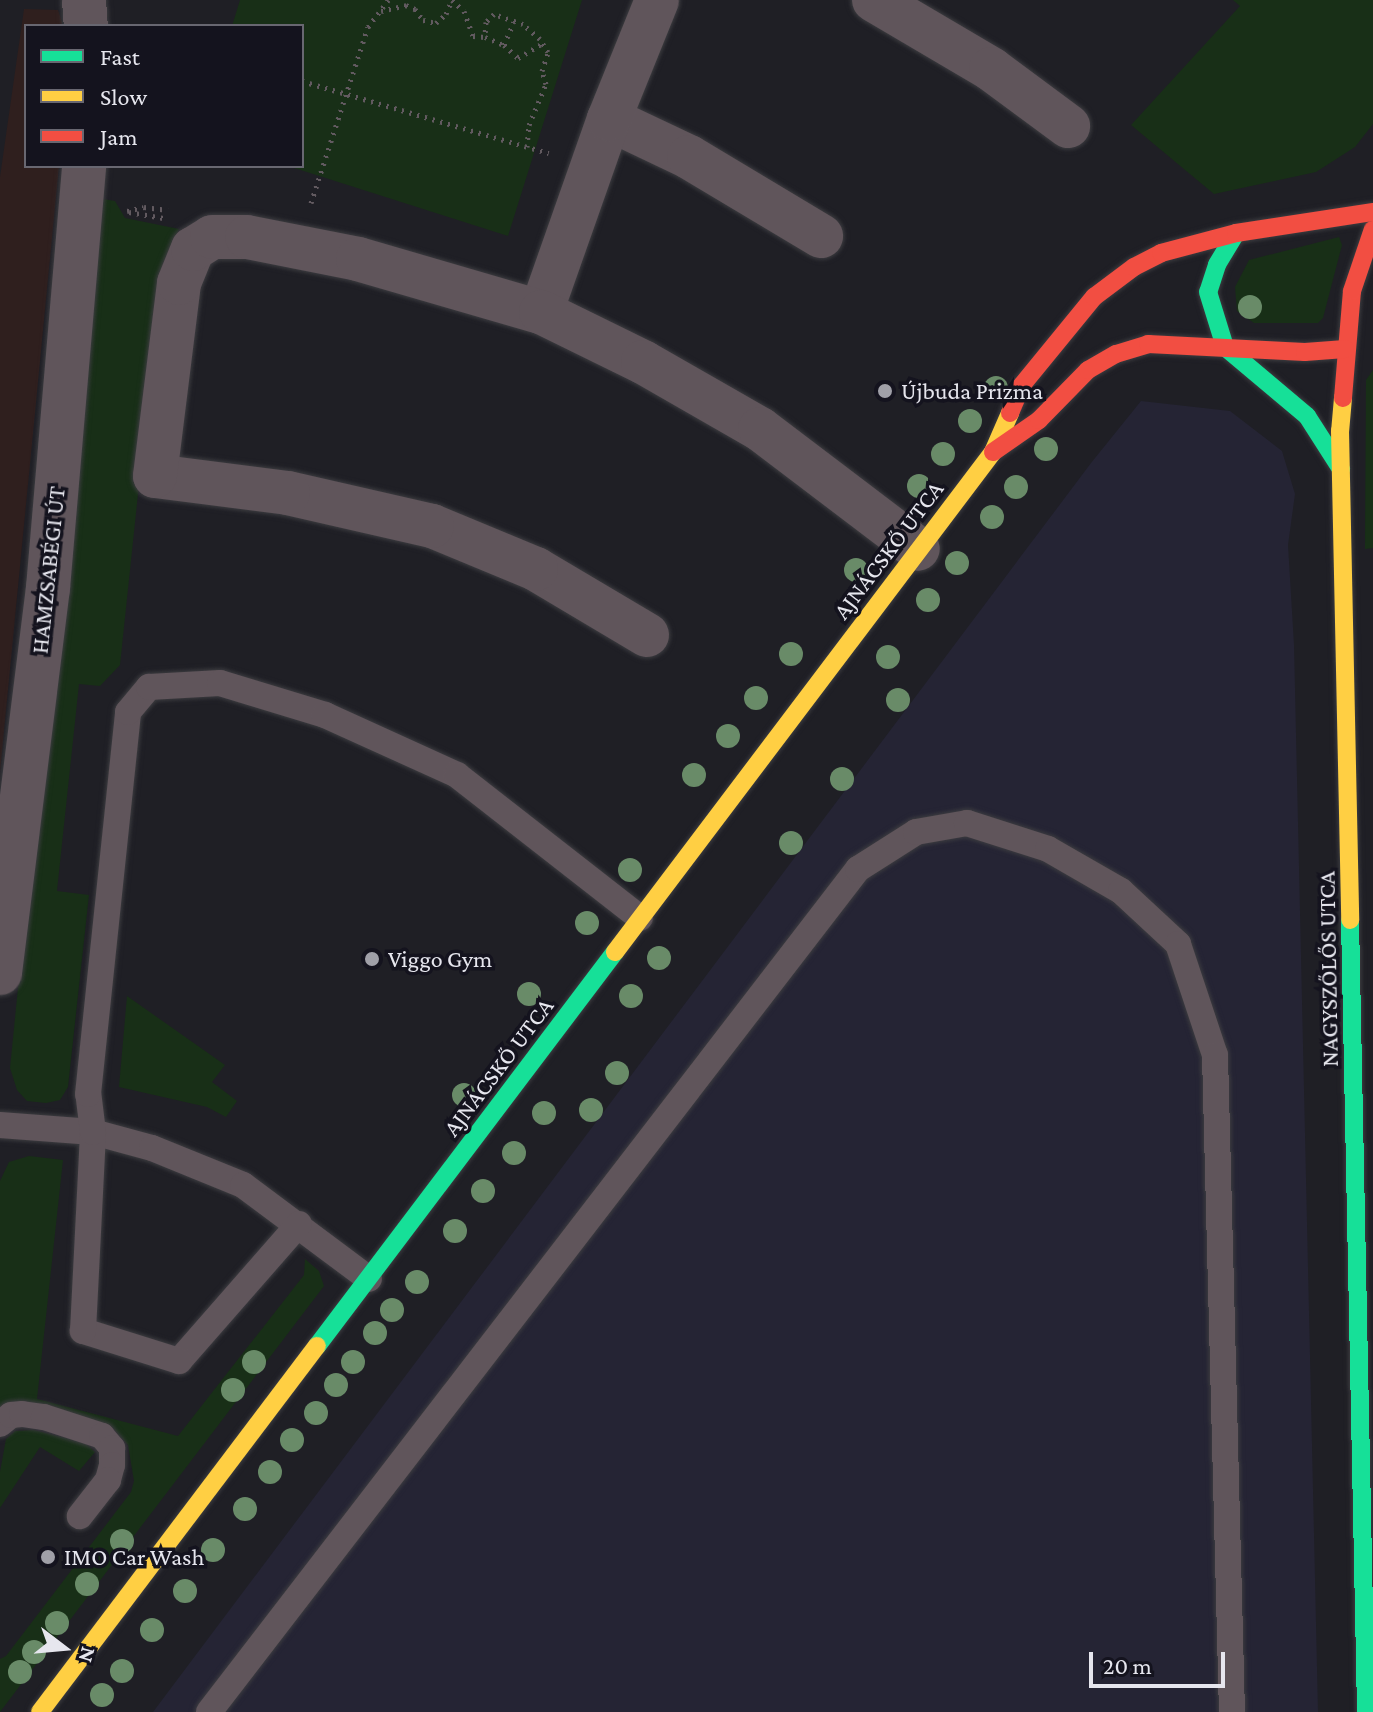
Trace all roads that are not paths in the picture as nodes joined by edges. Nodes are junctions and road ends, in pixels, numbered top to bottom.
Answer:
1 (84, 0) edge
2 (657, 0) edge
3 (874, 0) edge
4 (86, 24) edge
5 (609, 119) junction
6 (1068, 126) dead end
7 (84, 168) edge
8 (1373, 212) edge
9 (1373, 229) edge
10 (1236, 233) junction
11 (821, 236) dead end
12 (541, 312) junction
13 (1373, 320) edge
14 (1225, 347) junction
15 (1345, 349) junction
16 (993, 452) junction
17 (1342, 471) junction
18 (918, 549) junction
19 (647, 635) dead end
20 (640, 918) junction
21 (0, 973) edge
22 (1363, 1070) edge
23 (0, 1125) edge
24 (93, 1132) junction
25 (299, 1224) junction
26 (369, 1279) junction
27 (0, 1424) edge
28 (80, 1516) dead end
29 (40, 1712) edge
30 (209, 1712) edge
31 (1232, 1712) edge
32 (1366, 1712) edge

1 - 4 street
2 - 5 street
3 - 6 street
5 - 11 street
5 - 12 street
7 - 21 street, HAMZSABÉGI ÚT
8 - 10 street, AJNÁCSKŐ UTCA
9 - 15 street, NAGYSZŐLŐS UTCA
10 - 14 street
10 - 16 street, AJNÁCSKŐ UTCA
12 - 18 street
12 - 19 street
13 - 15 street
14 - 15 street, AJNÁCSKŐ UTCA
14 - 16 street, AJNÁCSKŐ UTCA
14 - 17 street
15 - 17 street, NAGYSZŐLŐS UTCA
16 - 18 street, AJNÁCSKŐ UTCA
17 - 22 street, NAGYSZŐLŐS UTCA
18 - 20 street, AJNÁCSKŐ UTCA
20 - 24 lane
20 - 26 street, AJNÁCSKŐ UTCA
22 - 32 street, NAGYSZŐLŐS UTCA
23 - 24 lane
24 - 25 lane
24 - 25 lane
25 - 26 lane
26 - 29 street, AJNÁCSKŐ UTCA
27 - 28 lane
30 - 31 lane

